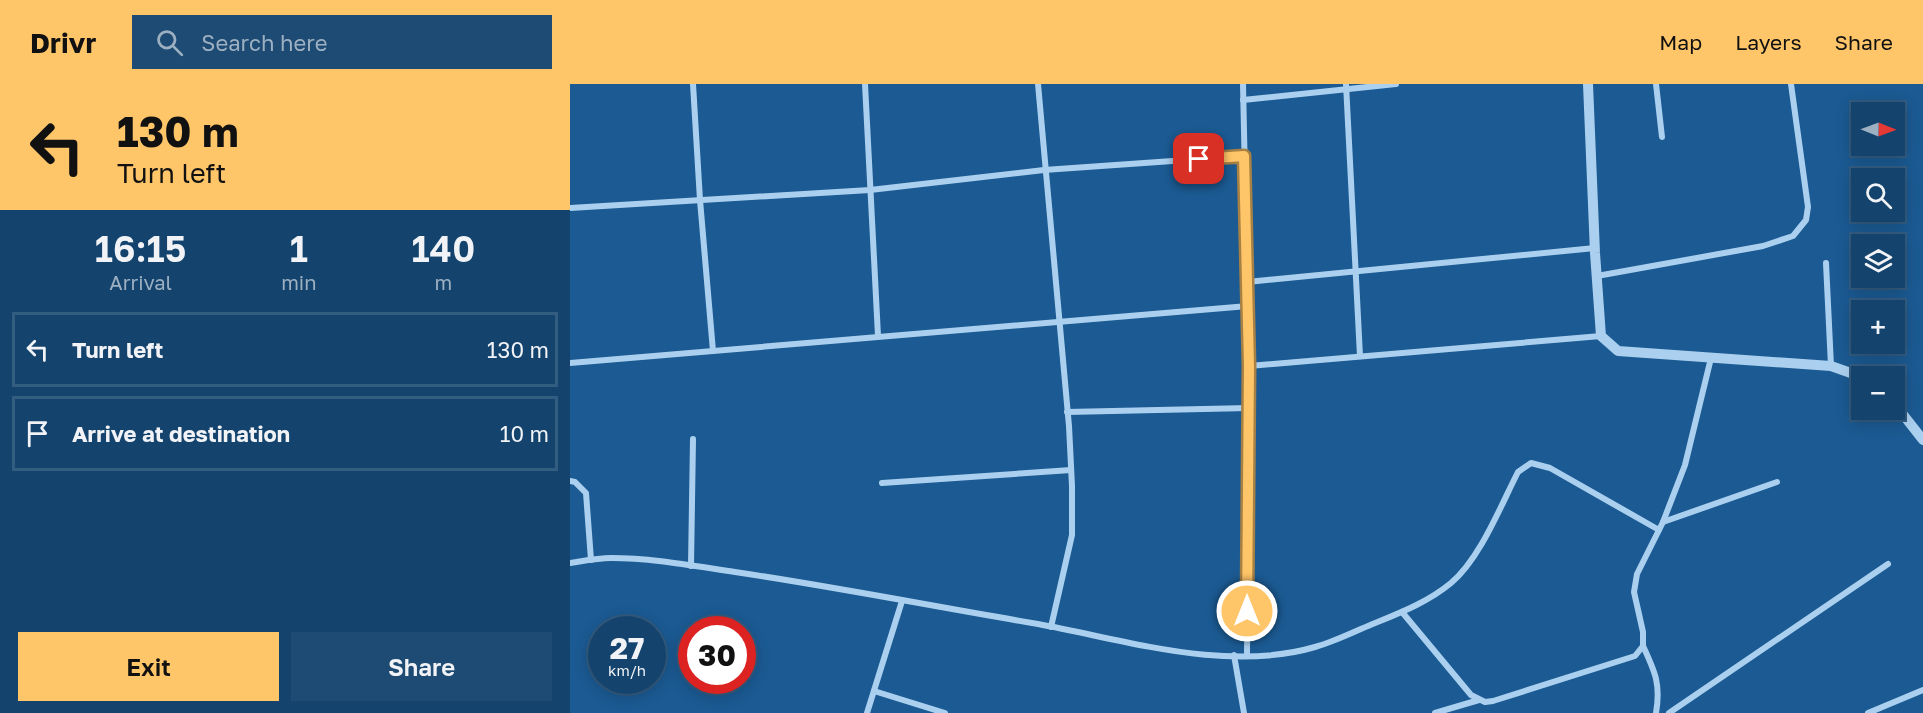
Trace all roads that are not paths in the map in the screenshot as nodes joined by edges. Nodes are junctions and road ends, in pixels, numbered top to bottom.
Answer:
1 (693, 84) edge
2 (865, 84) edge
3 (1038, 84) edge
4 (1243, 84) edge
5 (1396, 84) edge
6 (1588, 84) edge
7 (1656, 84) edge
8 (1791, 84) edge
9 (1346, 87) edge
10 (1243, 100) junction
11 (1662, 137) dead end
12 (1244, 156) junction
13 (1044, 170) junction
14 (870, 190) junction
15 (700, 200) junction
16 (570, 208) edge
17 (1595, 248) junction
18 (1826, 263) dead end
19 (1355, 271) junction
20 (1597, 276) junction
21 (1247, 282) junction
22 (1248, 306) junction
23 (1059, 321) junction
24 (878, 336) junction
25 (1601, 336) junction
26 (713, 351) junction
27 (1360, 357) junction
28 (1711, 358) junction
29 (570, 363) edge
30 (1249, 366) junction
31 (1831, 366) junction
32 (1851, 373) edge
33 (1249, 408) junction
34 (1068, 412) junction
35 (1905, 417) edge
36 (693, 439) dead end
37 (1923, 440) edge
38 (1071, 470) junction
39 (570, 481) edge
40 (1777, 482) dead end
41 (882, 483) dead end
42 (1663, 522) junction
43 (1659, 530) junction
44 (591, 560) junction
45 (570, 563) edge
46 (1888, 564) dead end
47 (691, 566) junction
48 (902, 601) junction
49 (1402, 612) junction
50 (1051, 627) junction
51 (1643, 646) junction
52 (1234, 655) junction
53 (1247, 656) junction
54 (1923, 690) edge
55 (874, 691) junction
56 (1479, 700) junction
57 (867, 713) edge
58 (945, 713) edge
59 (1244, 713) edge
60 (1435, 713) edge
61 (1656, 713) edge
62 (1669, 713) edge
63 (1868, 713) edge

1 - 15 street
2 - 14 street
3 - 13 street
4 - 10 street
5 - 9 street
6 - 17 street
7 - 11 street
8 - 20 street
9 - 10 street
9 - 19 street
10 - 12 street
12 - 13 street
12 - 21 street
13 - 14 street
13 - 23 street
14 - 15 street
14 - 24 street
15 - 16 street
15 - 26 street
17 - 19 street
17 - 20 street
18 - 31 street
19 - 21 street
19 - 27 street
20 - 25 street
21 - 22 street
22 - 23 street
22 - 30 street
23 - 24 street
23 - 34 street
24 - 26 street
25 - 27 street
25 - 28 street
26 - 29 street
27 - 30 street
28 - 31 street
28 - 42 street
30 - 33 street
31 - 32 street
33 - 34 street
33 - 53 street
34 - 38 street
35 - 37 street
36 - 47 street
38 - 41 street
38 - 50 street
39 - 44 street
40 - 42 street
42 - 43 street
43 - 49 street
43 - 51 street
44 - 45 street
44 - 47 street
46 - 62 street
47 - 48 street
48 - 50 street
48 - 55 street
49 - 53 street
49 - 56 street
50 - 52 street
51 - 56 street
51 - 61 street
52 - 53 street
52 - 59 street
54 - 63 street
55 - 57 street
55 - 58 street
56 - 60 street

